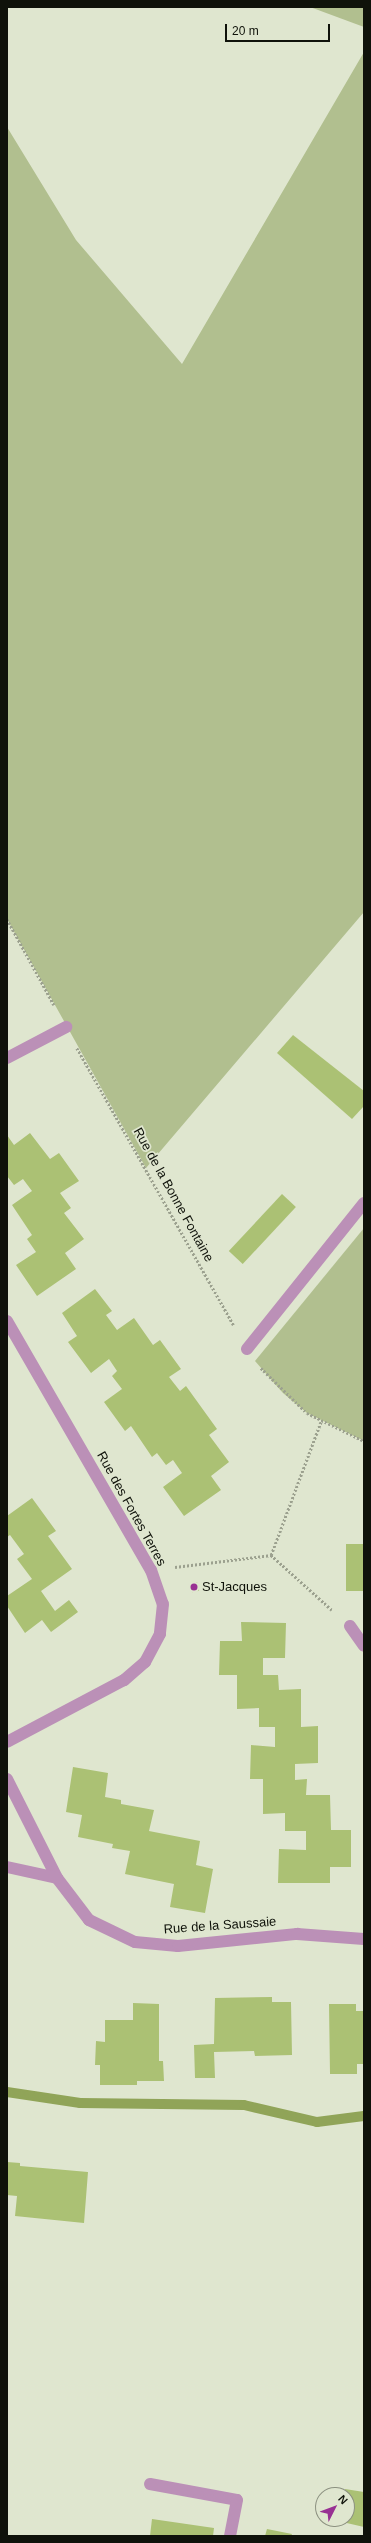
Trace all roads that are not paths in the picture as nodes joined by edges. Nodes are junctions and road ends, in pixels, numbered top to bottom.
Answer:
1 (66, 1027) road end
2 (7, 1058) edge
3 (364, 1203) edge
4 (7, 1322) edge
5 (248, 1349) road end
6 (350, 1626) road end
7 (364, 1646) edge
8 (7, 1742) edge
9 (7, 1779) edge
10 (7, 1867) edge
11 (57, 1878) junction
12 (364, 1939) edge
13 (150, 2484) dead end
14 (230, 2536) edge

1 - 2 street
3 - 5 street
4 - 8 street, Rue des Fortes Terres
6 - 7 street
9 - 11 street, Rue de la Saussaie
10 - 11 street
11 - 12 street, Rue de la Saussaie
13 - 14 street

